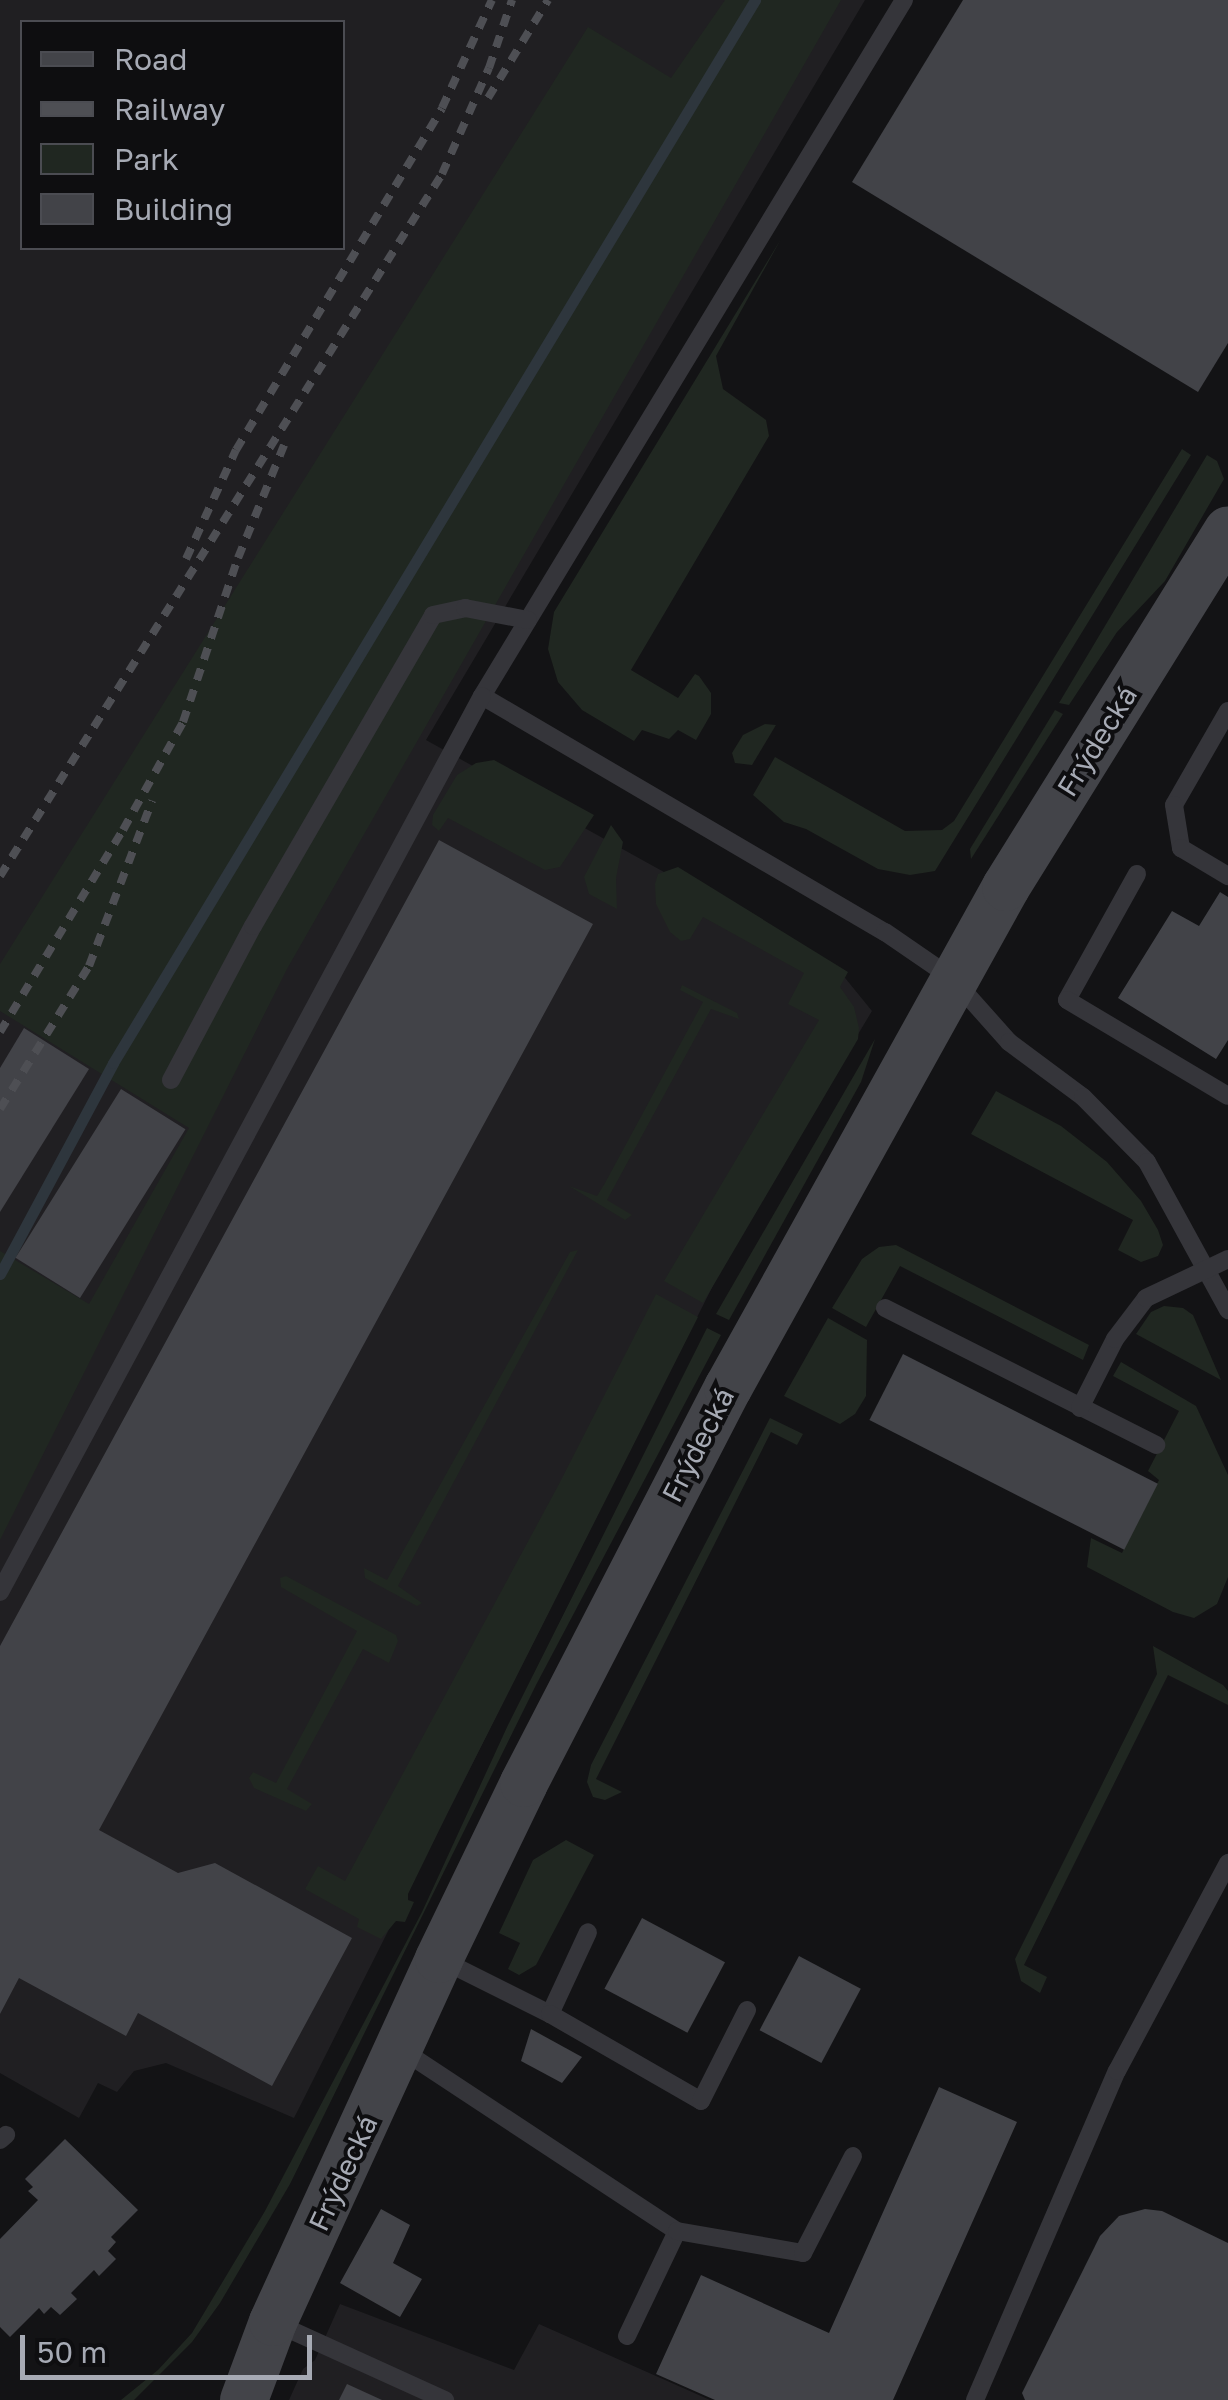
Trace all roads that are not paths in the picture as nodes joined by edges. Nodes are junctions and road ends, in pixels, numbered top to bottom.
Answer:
1 (904, 0) edge
2 (1228, 531) edge
3 (528, 620) junction
4 (482, 696) junction
5 (1228, 711) edge
6 (1137, 874) dead end
7 (1228, 876) edge
8 (952, 978) junction
9 (171, 1080) dead end
10 (1228, 1096) edge
11 (1228, 1259) edge
12 (1207, 1267) junction
13 (885, 1308) dead end
14 (1228, 1310) edge
15 (1080, 1408) junction
16 (1156, 1445) dead end
17 (0, 1592) edge
18 (1228, 1863) edge
19 (588, 1932) dead end
20 (439, 1959) junction
21 (746, 2010) dead end
22 (550, 2014) junction
23 (399, 2048) junction
24 (853, 2156) dead end
25 (677, 2231) junction
26 (273, 2322) junction
27 (626, 2336) dead end
28 (244, 2400) edge
29 (445, 2400) edge
30 (975, 2400) edge

1 - 3 lane
2 - 8 main road, Frýdecká
3 - 4 lane
3 - 9 lane
4 - 8 lane
4 - 17 lane
5 - 7 lane
6 - 10 lane
8 - 12 lane
8 - 20 main road, Frýdecká
11 - 12 lane
12 - 14 lane
12 - 15 lane
13 - 15 lane
15 - 16 lane
18 - 30 lane
19 - 22 lane
20 - 22 lane
20 - 23 main road, Frýdecká
21 - 22 lane
23 - 25 lane
23 - 26 main road, Frýdecká
24 - 25 lane
25 - 27 lane
26 - 28 main road, Frýdecká
26 - 29 lane

